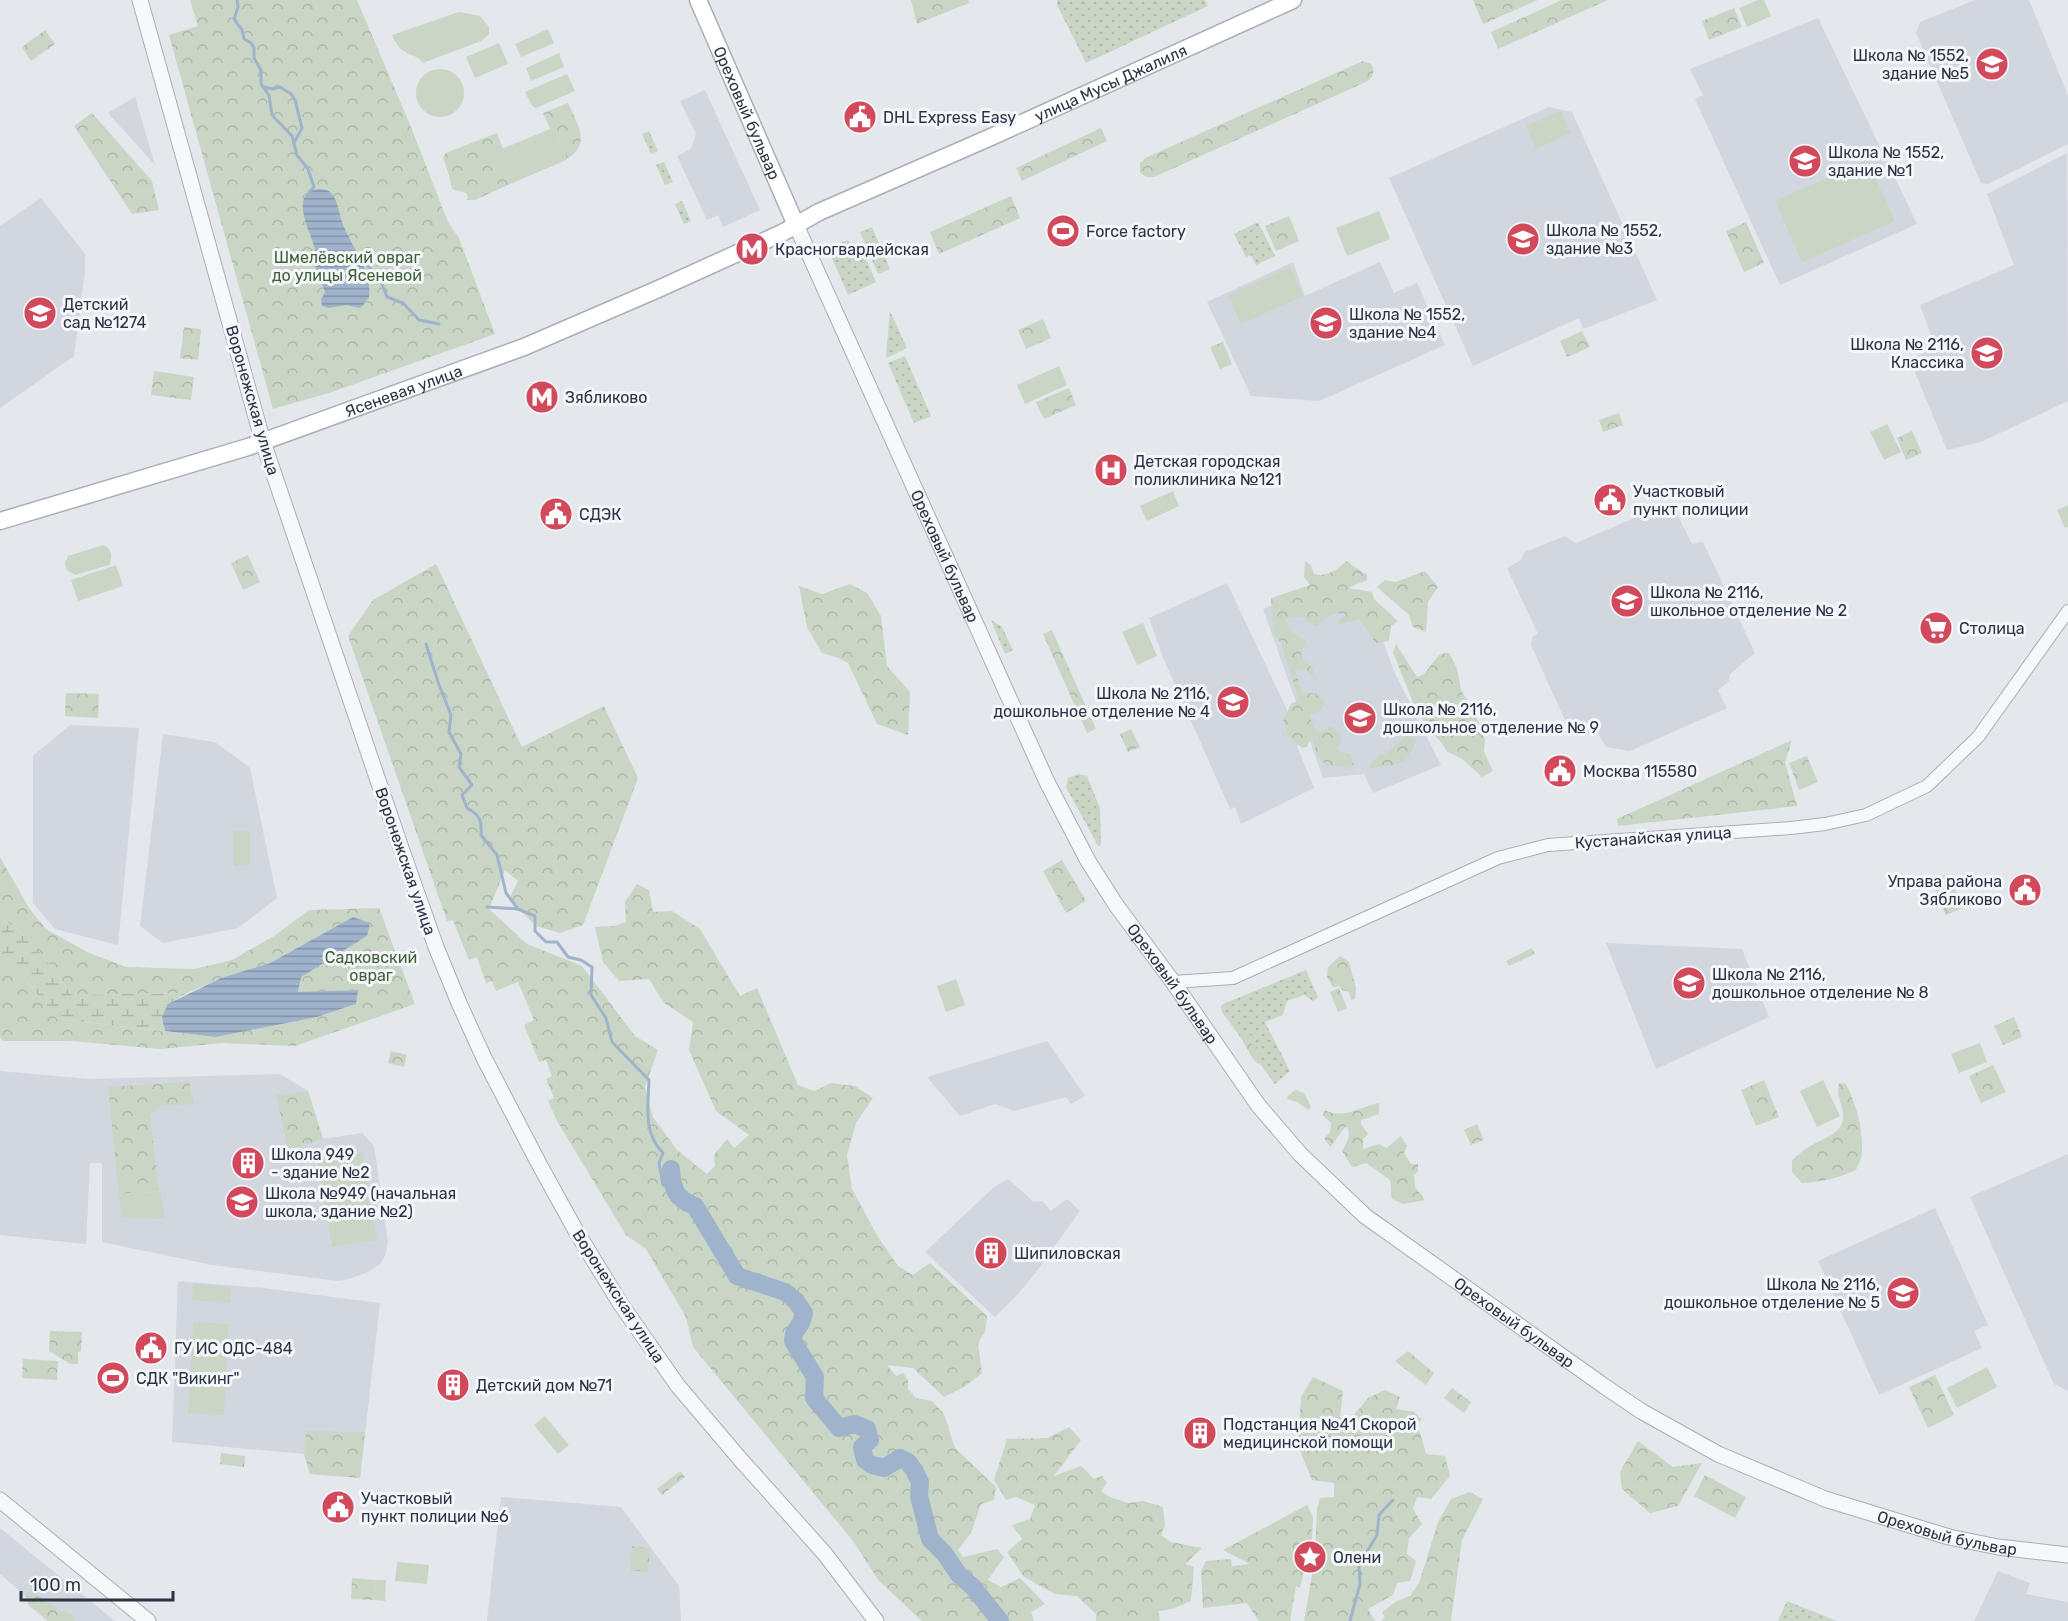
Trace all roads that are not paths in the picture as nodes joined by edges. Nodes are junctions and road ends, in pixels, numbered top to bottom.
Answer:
1 (140, 0) edge
2 (698, 0) edge
3 (1293, 0) edge
4 (796, 225) junction
5 (263, 442) junction
6 (0, 521) edge
7 (2068, 611) edge
8 (1173, 982) junction
9 (0, 1500) edge
10 (2068, 1555) edge
11 (148, 1621) edge
12 (876, 1621) edge

1 - 5 street, Воронежская улица
2 - 4 main road, Ореховый бульвар
3 - 4 main road, улица Мусы Джалиля
4 - 5 main road, Ясеневая улица
4 - 8 street, Ореховый бульвар
5 - 6 main road, Ясеневая улица
5 - 12 street, Воронежская улица
7 - 8 street, Кустанайская улица
8 - 10 street, Ореховый бульвар
9 - 11 street

